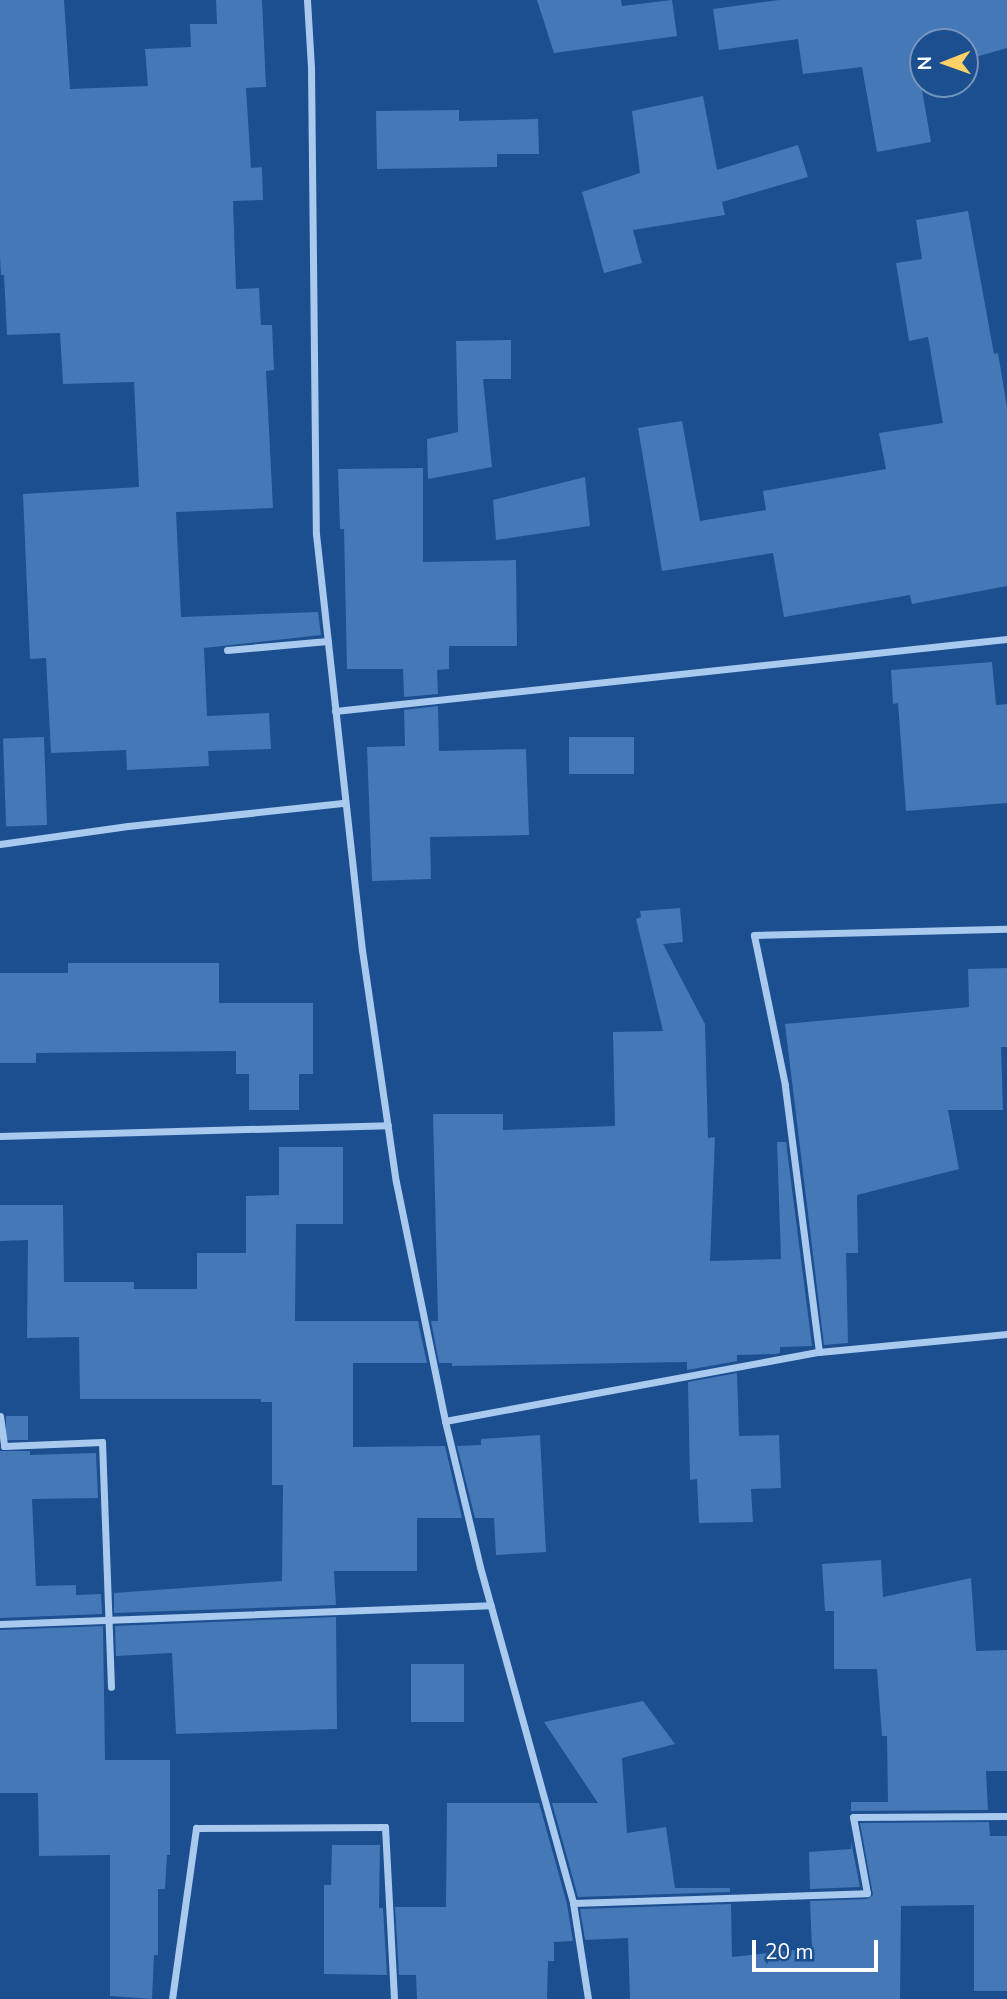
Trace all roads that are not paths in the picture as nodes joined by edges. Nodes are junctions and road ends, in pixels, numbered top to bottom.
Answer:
1 (307, 0) edge
2 (1007, 639) edge
3 (328, 640) junction
4 (227, 650) dead end
5 (335, 711) junction
6 (345, 803) junction
7 (0, 844) edge
8 (1007, 929) edge
9 (388, 1125) junction
10 (0, 1136) edge
11 (1007, 1334) edge
12 (819, 1352) junction
13 (0, 1416) edge
14 (445, 1421) junction
15 (491, 1605) junction
16 (109, 1619) junction
17 (0, 1624) edge
18 (111, 1686) dead end
19 (1007, 1816) edge
20 (573, 1903) junction
21 (172, 1999) edge
22 (394, 1999) edge
23 (588, 1999) edge

1 - 3 street
2 - 5 street
3 - 4 street
3 - 5 street
5 - 6 street
6 - 7 street
6 - 9 street
8 - 12 street
9 - 10 street
9 - 14 street
11 - 12 street
12 - 14 street
13 - 16 street
14 - 15 street
15 - 16 street
15 - 20 street
16 - 17 street
16 - 18 street
19 - 20 street
20 - 23 street
21 - 22 street

